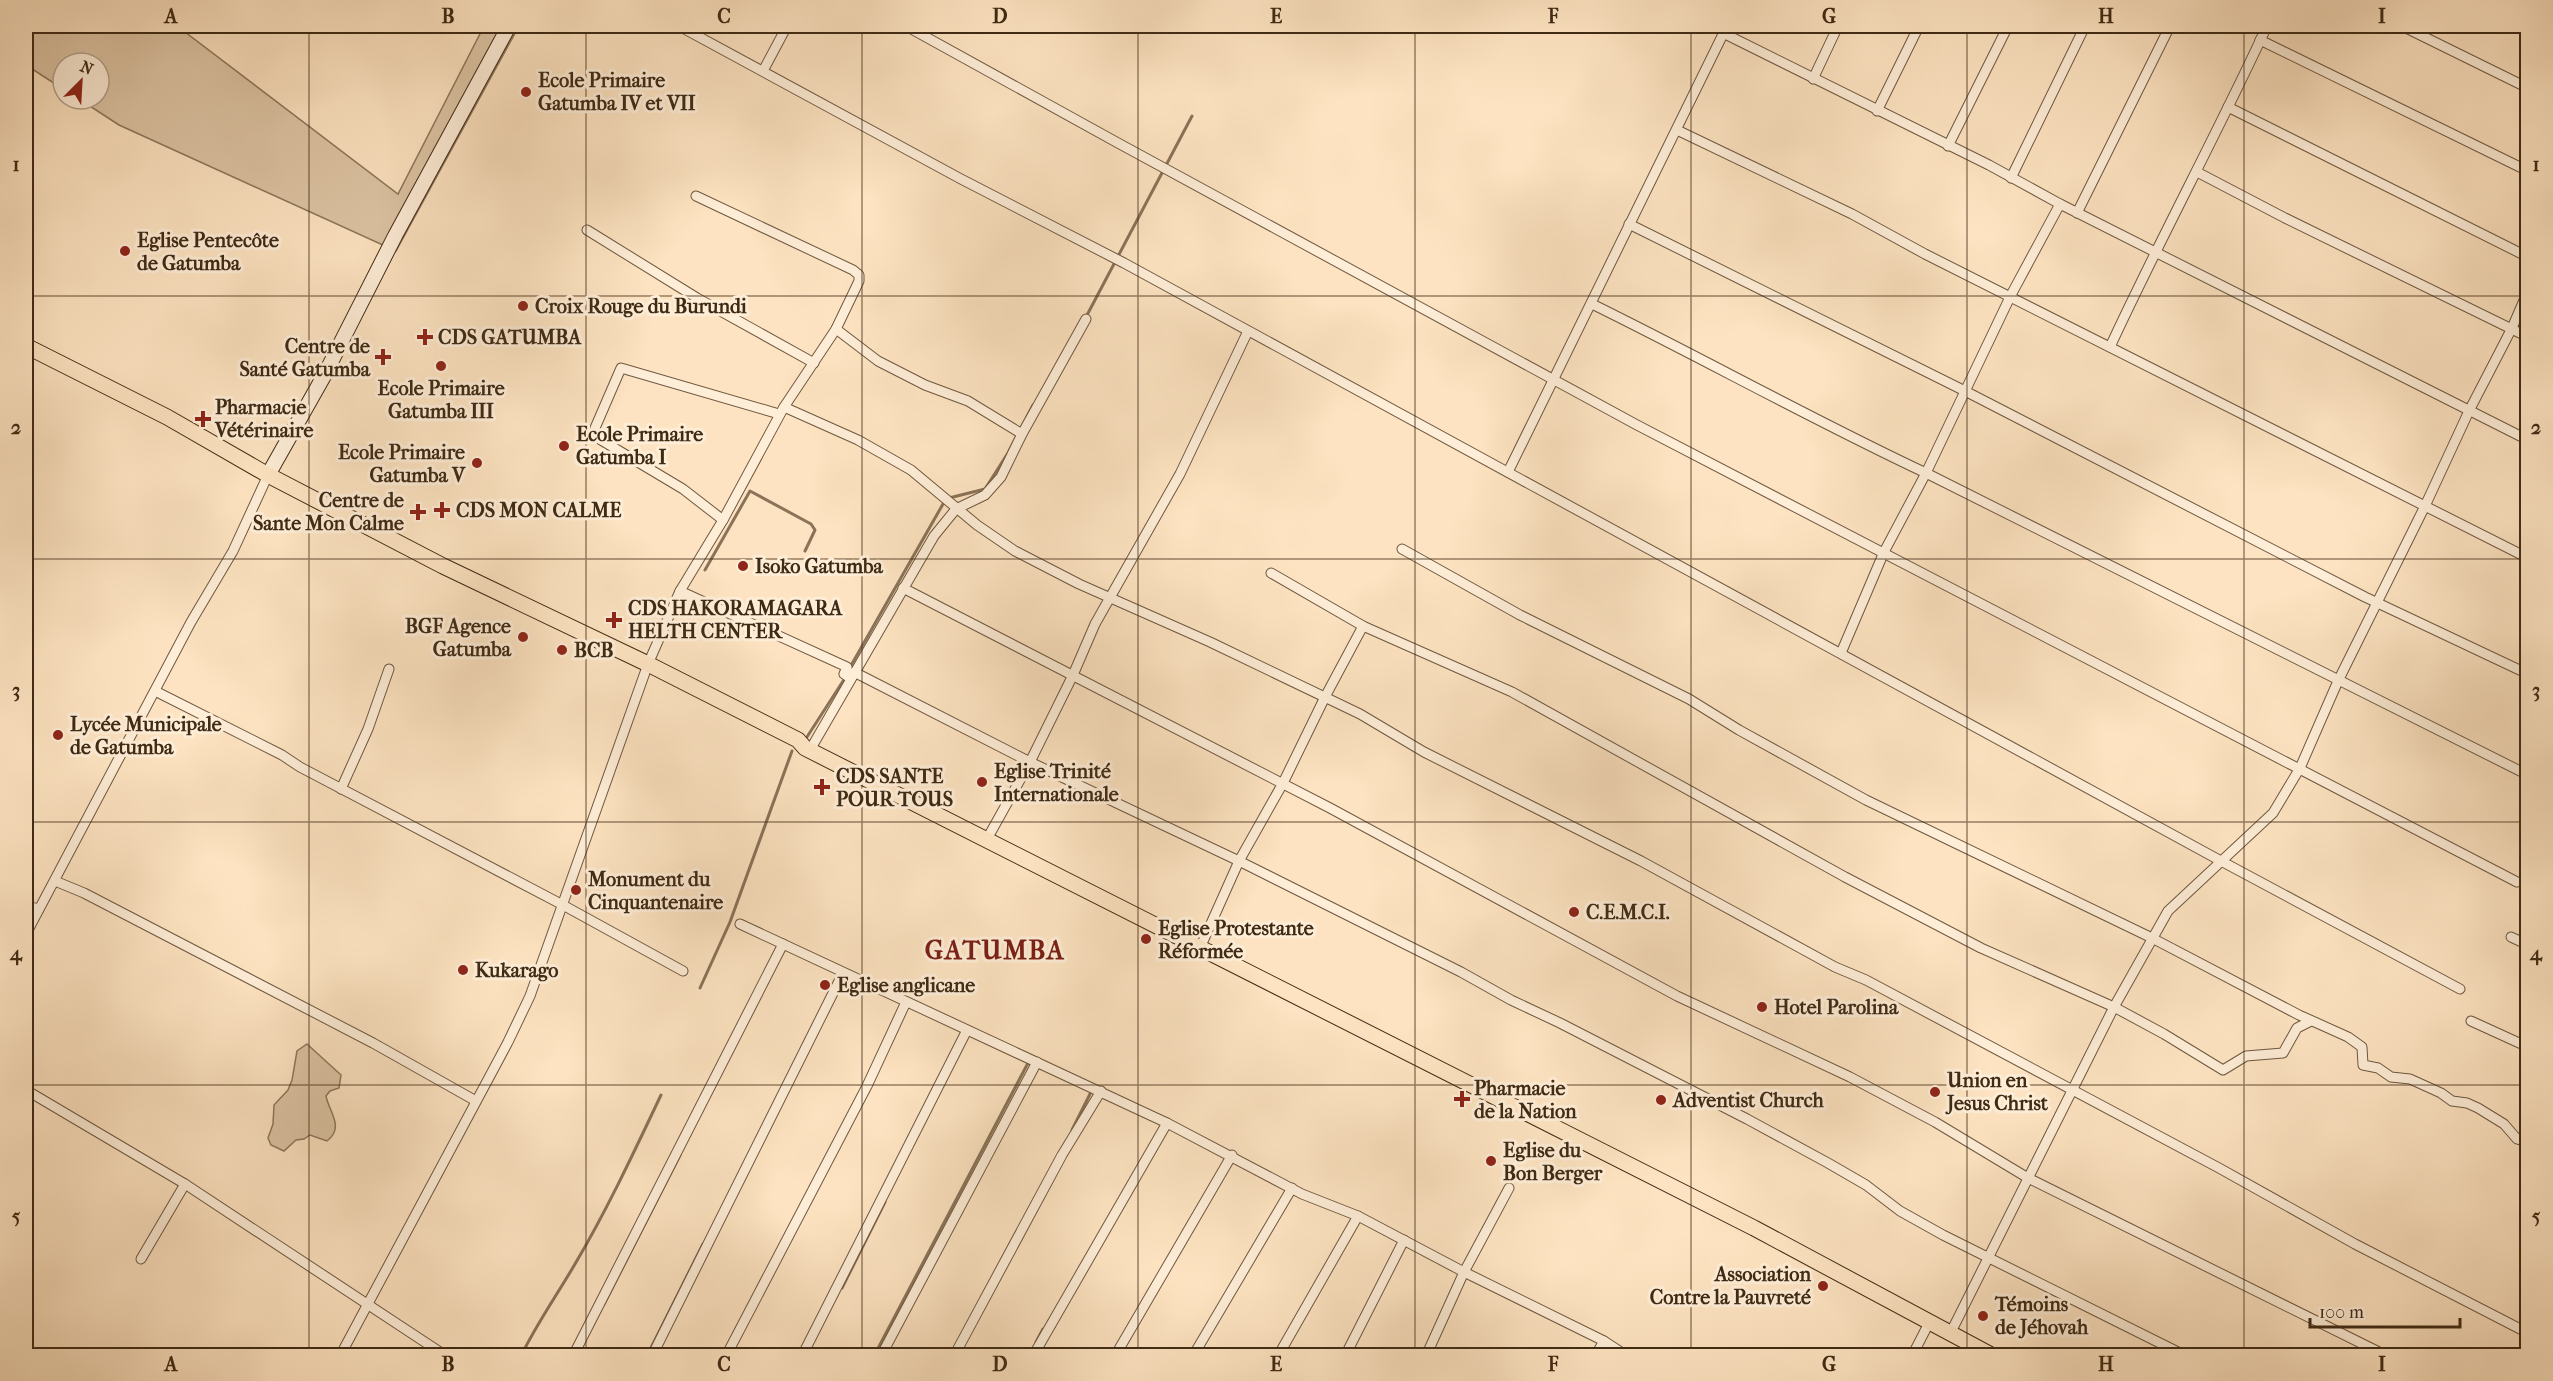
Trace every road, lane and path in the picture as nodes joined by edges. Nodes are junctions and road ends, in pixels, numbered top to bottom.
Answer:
1 (509, 26) edge
2 (679, 26) edge
3 (787, 26) edge
4 (906, 26) edge
5 (1838, 26) edge
6 (1919, 26) edge
7 (2008, 26) edge
8 (2085, 26) edge
9 (2170, 26) edge
10 (2267, 26) edge
11 (2402, 26) edge
12 (1725, 29) edge
13 (2260, 40) junction
14 (763, 71) junction
15 (1813, 79) junction
16 (2528, 88) edge
17 (2228, 107) junction
18 (1877, 111) junction
19 (1677, 130) junction
20 (1948, 146) junction
21 (2528, 171) edge
22 (2197, 172) junction
23 (2011, 178) junction
24 (696, 196) dead end
25 (2060, 204) junction
26 (2077, 213) junction
27 (1629, 224) junction
28 (587, 230) dead end
29 (2154, 252) junction
30 (2528, 257) edge
31 (2528, 291) edge
32 (2011, 295) junction
33 (1592, 304) junction
34 (1086, 319) dead end
35 (836, 328) junction
36 (2512, 328) junction
37 (1248, 330) junction
38 (2528, 337) edge
39 (26, 346) edge
40 (2110, 347) junction
41 (814, 363) junction
42 (1552, 379) junction
43 (1965, 391) junction
44 (782, 410) junction
45 (2469, 411) junction
46 (1019, 432) junction
47 (2528, 440) edge
48 (1508, 472) junction
49 (1926, 473) junction
50 (268, 475) junction
51 (949, 503) junction
52 (2425, 507) junction
53 (723, 520) junction
54 (1402, 549) dead end
55 (1884, 552) junction
56 (2528, 558) edge
57 (1271, 573) dead end
58 (903, 588) junction
59 (680, 591) junction
60 (1110, 599) junction
61 (2376, 602) junction
62 (1364, 626) junction
63 (1841, 653) junction
64 (648, 664) junction
65 (389, 669) dead end
66 (2528, 674) edge
67 (850, 675) junction
68 (1073, 675) junction
69 (2338, 681) junction
70 (155, 691) junction
71 (1325, 697) junction
72 (810, 750) junction
73 (1030, 762) junction
74 (2300, 768) junction
75 (2528, 775) edge
76 (1282, 783) junction
77 (341, 789) junction
78 (987, 839) junction
79 (1239, 861) junction
80 (2221, 861) junction
81 (55, 880) junction
82 (2517, 882) dead end
83 (561, 904) junction
84 (26, 906) edge
85 (39, 909) junction
86 (740, 924) dead end
87 (26, 934) edge
88 (2511, 937) dead end
89 (2152, 938) junction
90 (783, 944) junction
91 (2528, 945) edge
92 (1200, 948) junction
93 (683, 971) dead end
94 (843, 973) junction
95 (2460, 988) dead end
96 (906, 1002) junction
97 (2114, 1007) junction
98 (2311, 1021) junction
99 (2470, 1022) dead end
100 (967, 1030) junction
101 (2528, 1047) edge
102 (1037, 1062) junction
103 (26, 1090) edge
104 (1101, 1091) junction
105 (2073, 1091) junction
106 (476, 1101) junction
107 (1167, 1123) junction
108 (2528, 1142) edge
109 (1232, 1155) junction
110 (2028, 1178) junction
111 (185, 1184) junction
112 (1292, 1188) junction
113 (1509, 1188) dead end
114 (1358, 1216) junction
115 (1404, 1240) junction
116 (1987, 1257) junction
117 (141, 1258) dead end
118 (1464, 1272) junction
119 (366, 1303) junction
120 (1930, 1321) junction
121 (1950, 1332) junction
122 (2528, 1333) edge
123 (1604, 1341) junction
124 (340, 1356) edge
125 (446, 1356) edge
126 (573, 1356) edge
127 (652, 1356) edge
128 (726, 1356) edge
129 (802, 1356) edge
130 (881, 1356) edge
131 (954, 1356) edge
132 (1033, 1356) edge
133 (1115, 1356) edge
134 (1192, 1356) edge
135 (1278, 1356) edge
136 (1345, 1356) edge
137 (1426, 1356) edge
138 (1595, 1356) edge
139 (1628, 1356) edge
140 (1912, 1356) edge
141 (1993, 1356) edge
142 (2186, 1356) edge
143 (2387, 1356) edge

1 - 50 main road
2 - 14 street
3 - 14 street
4 - 42 street
5 - 15 street
6 - 18 street
7 - 20 street
8 - 23 street
9 - 26 street
10 - 13 street
11 - 16 street
12 - 15 street
12 - 19 street
13 - 17 street
13 - 21 street
14 - 37 street
15 - 18 street
17 - 22 street
17 - 30 street
18 - 20 street
19 - 27 street
19 - 32 street
20 - 23 street
22 - 29 street
22 - 36 street
23 - 25 street
24 - 35 street
25 - 26 street
25 - 32 street
26 - 29 street
27 - 33 street
27 - 43 street
28 - 41 street
29 - 40 street
29 - 45 street
31 - 36 street
32 - 40 street
32 - 43 street
33 - 42 street
33 - 49 street
34 - 46 street
35 - 41 street
35 - 46 street
36 - 38 street
36 - 45 street
37 - 48 street
37 - 60 street
39 - 50 main road
40 - 52 street
41 - 44 street
42 - 48 street
42 - 55 street
43 - 49 street
43 - 61 street
44 - 51 street
44 - 53 street
44 - 53 street
45 - 47 street
45 - 52 street
46 - 51 street
48 - 63 street
49 - 55 street
49 - 69 street
50 - 64 main road
50 - 70 street
51 - 58 street
51 - 60 street
52 - 56 street
52 - 61 street
53 - 59 street
54 - 89 street
55 - 63 street
55 - 74 street
57 - 62 street
58 - 67 street
58 - 68 street
59 - 64 street
59 - 67 street
60 - 68 street
60 - 71 street
61 - 66 street
61 - 69 street
62 - 71 street
62 - 97 street
63 - 80 street
64 - 72 main road
64 - 83 street
65 - 77 street
67 - 72 street
67 - 73 street
68 - 73 street
68 - 76 street
69 - 74 street
69 - 75 street
70 - 77 street
70 - 81 street
71 - 76 street
71 - 105 street
72 - 78 main road
73 - 78 street
73 - 79 street
74 - 80 street
74 - 82 street
76 - 79 street
76 - 110 street
77 - 83 street
78 - 92 main road
79 - 92 street
79 - 116 street
80 - 89 street
80 - 95 street
81 - 85 street
81 - 106 street
83 - 93 street
83 - 106 street
84 - 85 street
85 - 87 street
86 - 90 street
88 - 91 street
89 - 97 street
89 - 98 street
90 - 94 street
90 - 126 street
92 - 120 main road
94 - 96 street
94 - 127 street
96 - 100 street
96 - 128 street
97 - 98 street
97 - 105 street
98 - 108 street
99 - 101 street
100 - 102 street
100 - 129 street
102 - 104 street
102 - 130 street
103 - 111 street
104 - 107 street
104 - 131 street
105 - 110 street
105 - 122 street
106 - 119 street
107 - 109 street
107 - 132 street
109 - 112 street
109 - 133 street
110 - 116 street
110 - 143 street
111 - 117 street
111 - 119 street
112 - 114 street
112 - 134 street
113 - 118 street
114 - 115 street
114 - 135 street
115 - 118 street
115 - 136 street
116 - 121 street
116 - 142 street
118 - 123 street
118 - 137 street
119 - 124 street
119 - 125 street
120 - 121 main road
120 - 140 street
121 - 141 main road
123 - 138 street
123 - 139 street

